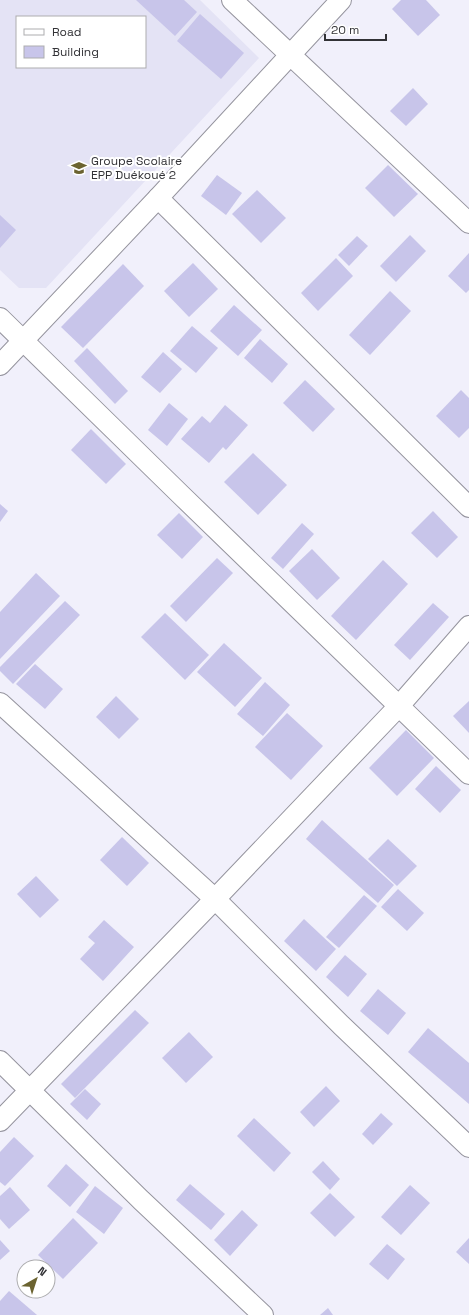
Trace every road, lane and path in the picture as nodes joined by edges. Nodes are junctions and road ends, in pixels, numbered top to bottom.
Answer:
1 (232, 0) edge
2 (341, 0) edge
3 (290, 54) junction
4 (158, 198) junction
5 (469, 223) edge
6 (0, 318) edge
7 (24, 341) junction
8 (0, 366) edge
9 (469, 507) edge
10 (469, 626) edge
11 (0, 703) edge
12 (399, 706) junction
13 (469, 774) edge
14 (215, 899) junction
15 (0, 1061) edge
16 (29, 1090) junction
17 (0, 1121) edge
18 (469, 1147) edge
19 (263, 1315) edge

1 - 3 street
2 - 3 street
3 - 4 street
3 - 5 street
4 - 7 street
4 - 9 street
6 - 7 street
7 - 8 street
7 - 12 street
10 - 12 street
11 - 14 street
12 - 13 street
12 - 14 street
14 - 16 street
14 - 18 street
15 - 16 street
16 - 17 street
16 - 19 street

